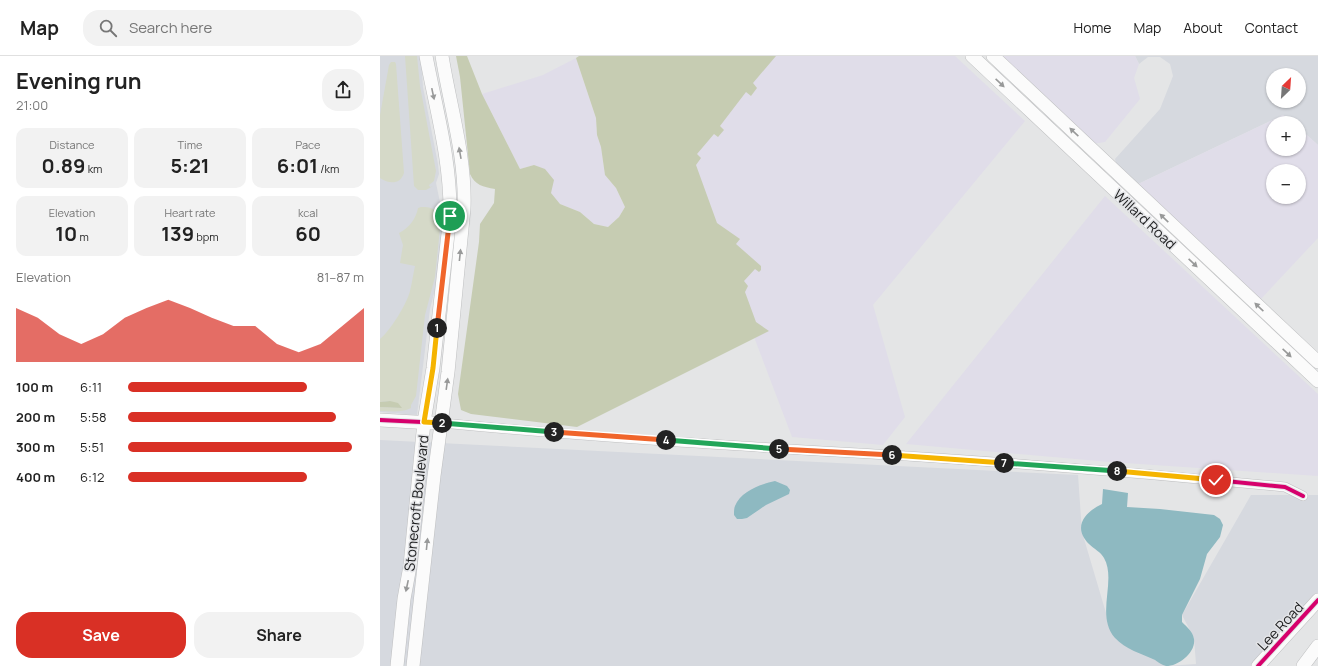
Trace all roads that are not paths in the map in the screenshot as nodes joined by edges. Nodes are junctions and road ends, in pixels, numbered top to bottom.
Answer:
1 (426, 56) edge
2 (442, 56) edge
3 (972, 56) edge
4 (993, 56) edge
5 (1318, 362) edge
6 (1318, 381) edge
7 (380, 420) edge
8 (424, 422) junction
9 (442, 423) junction
10 (1304, 496) dead end
11 (1318, 600) edge
12 (1318, 646) edge
13 (397, 666) edge
14 (413, 666) edge
15 (1258, 666) edge
16 (1303, 666) edge

1 -> 8 main road, Stonecroft Boulevard
9 -> 2 main road, Stonecroft Boulevard
3 -> 6 main road, Willard Road
5 -> 4 main road, Willard Road
7 - 8 main road
8 - 9 main road
8 -> 13 main road, Stonecroft Boulevard
9 - 10 street
14 -> 9 main road, Stonecroft Boulevard
11 - 15 main road, Lee Road
12 - 16 main road

